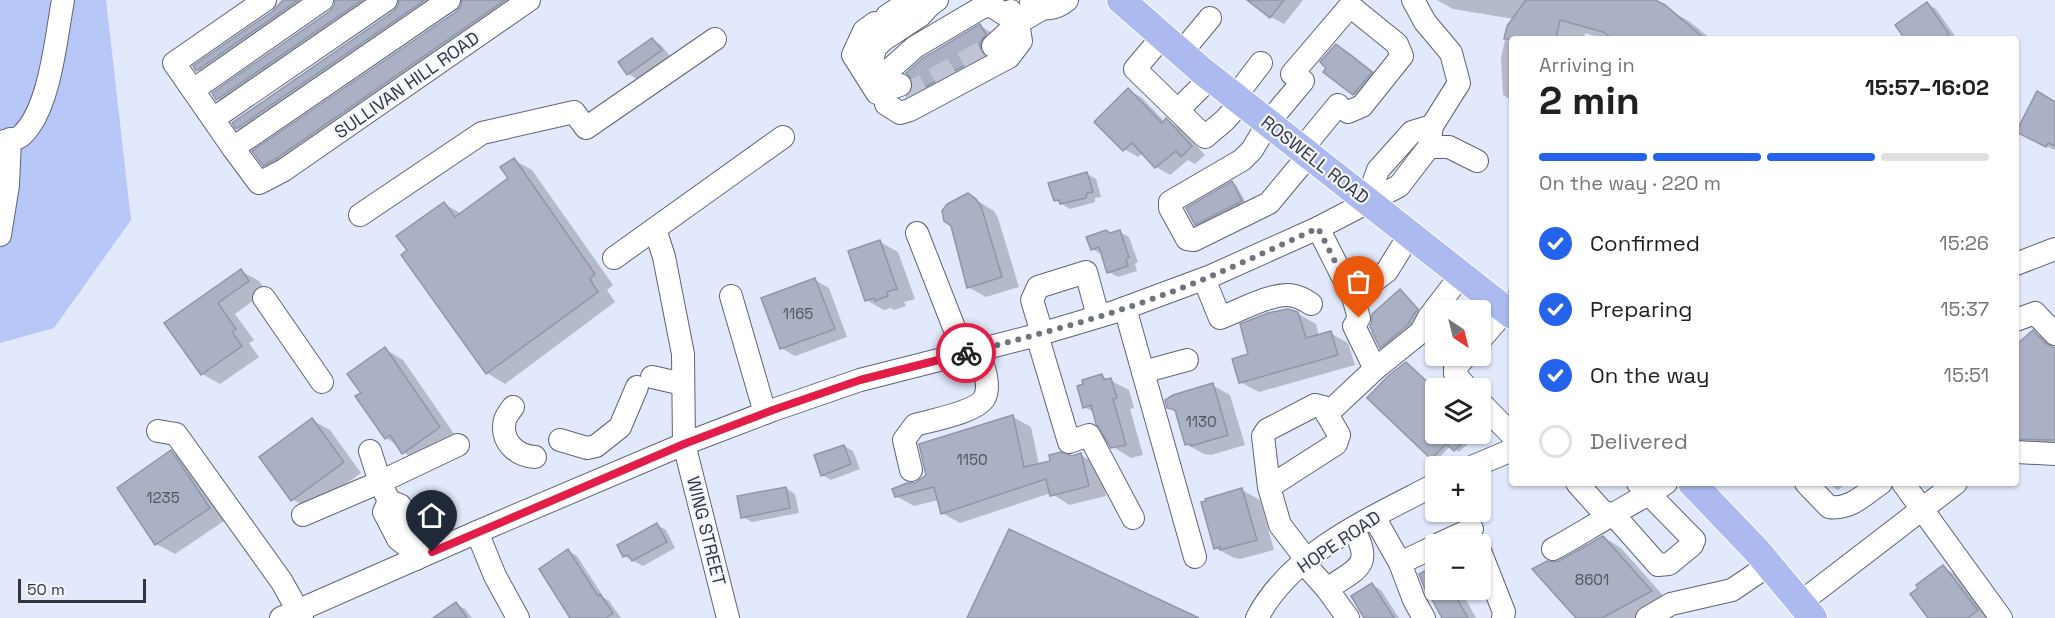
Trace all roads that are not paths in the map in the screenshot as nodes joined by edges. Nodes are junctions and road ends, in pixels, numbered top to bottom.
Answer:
1 (63, 0) edge
2 (265, 0) edge
3 (322, 0) edge
4 (386, 0) edge
5 (449, 0) edge
6 (529, 0) edge
7 (911, 0) edge
8 (938, 0) edge
9 (1003, 0) edge
10 (1067, 0) edge
11 (1121, 0) edge
12 (1413, 0) edge
13 (1035, 5) edge
14 (1210, 18) dead end
15 (1018, 23) junction
16 (715, 39) dead end
17 (990, 40) tunnel mouth
18 (1172, 45) junction
19 (1261, 63) dead end
20 (867, 69) junction
21 (1210, 78) junction
22 (193, 90) junction
23 (1238, 100) junction
24 (1178, 110) junction
25 (213, 119) junction
26 (1268, 123) junction
27 (1431, 136) junction
28 (783, 137) dead end
29 (5, 141) edge
30 (233, 148) junction
31 (1305, 152) junction
32 (1477, 161) dead end
33 (1367, 201) junction
34 (360, 215) dead end
35 (1318, 228) junction
36 (655, 229) junction
37 (917, 233) dead end
38 (1410, 234) junction
39 (0, 235) edge
40 (2055, 249) edge
41 (614, 258) dead end
42 (2019, 263) edge
43 (1461, 275) junction
44 (1204, 279) junction
45 (731, 296) dead end
46 (1353, 297) junction
47 (264, 298) dead end
48 (1311, 304) dead end
49 (1125, 308) junction
50 (1509, 309) edge
51 (1509, 311) edge
52 (1098, 316) junction
53 (2019, 319) edge
54 (1491, 329) edge
55 (1039, 334) junction
56 (2055, 334) edge
57 (971, 352) junction
58 (1187, 360) dead end
59 (1374, 369) junction
60 (1143, 372) junction
61 (322, 382) dead end
62 (683, 384) junction
63 (513, 407) dead end
64 (1325, 411) junction
65 (765, 413) junction
66 (1491, 413) edge
67 (158, 431) dead end
68 (1509, 432) edge
69 (560, 440) dead end
70 (684, 444) junction
71 (458, 445) dead end
72 (370, 451) dead end
73 (1509, 451) edge
74 (2019, 452) edge
75 (2055, 454) edge
76 (535, 456) dead end
77 (1491, 459) edge
78 (911, 470) dead end
79 (1580, 486) edge
80 (1809, 486) edge
81 (1877, 486) edge
82 (1903, 486) edge
83 (1952, 486) edge
84 (1651, 487) edge
85 (1269, 488) junction
86 (1425, 490) edge
87 (385, 491) junction
88 (1701, 492) edge
89 (1921, 510) junction
90 (1613, 514) junction
91 (303, 515) dead end
92 (1374, 517) junction
93 (1133, 518) dead end
94 (1682, 528) junction
95 (1353, 529) junction
96 (477, 532) junction
97 (1553, 549) dead end
98 (1425, 551) edge
99 (414, 554) junction
100 (1195, 557) dead end
101 (1305, 561) junction
102 (1400, 562) junction
103 (1769, 565) junction
104 (1491, 579) edge
105 (1327, 589) junction
106 (1807, 610) edge
107 (1675, 611) edge
108 (294, 616) edge
109 (518, 618) edge
110 (728, 618) edge
111 (1257, 618) edge
112 (1348, 618) edge
113 (1424, 618) edge
114 (1503, 618) edge
115 (1647, 618) edge
116 (2001, 618) edge

1 - 29 street
2 - 22 street
3 - 22 street
4 - 25 street
5 - 30 street
6 - 30 street, SULLIVAN HILL ROAD
7 - 20 street
8 - 20 street
9 - 15 street
10 - 13 street
11 - 18 main road, ROSWELL ROAD
12 - 27 street
13 - 15 street
14 - 18 street
15 - 17 street
15 - 20 street
15 - 20 street
16 - 34 street
18 - 21 main road, ROSWELL ROAD
18 - 24 street
19 - 23 street
21 - 23 main road, ROSWELL ROAD
21 - 24 street
22 - 25 street
23 - 24 street
23 - 26 main road, ROSWELL ROAD
25 - 30 street
26 - 31 main road, ROSWELL ROAD
26 - 31 street
26 - 31 street
27 - 32 street
27 - 33 street
28 - 36 street
29 - 39 street
31 - 33 main road, ROSWELL ROAD
33 - 35 street
33 - 38 main road, ROSWELL ROAD
35 - 44 street
35 - 46 street
36 - 41 street
36 - 62 street, WING STREET
37 - 57 street
38 - 43 main road, ROSWELL ROAD
38 - 46 street
40 - 42 street
43 - 50 main road, ROSWELL ROAD
43 - 59 street
44 - 48 street
44 - 49 street
45 - 65 street
46 - 59 street
47 - 61 street
49 - 52 street
49 - 60 street
51 - 54 street
52 - 55 street
52 - 55 street
53 - 56 street
55 - 57 street
55 - 93 street
57 - 65 street
57 - 78 street
58 - 60 street
59 - 64 street
60 - 100 street
62 - 69 street
62 - 70 street, WING STREET
63 - 76 street
64 - 85 street
64 - 85 street
65 - 70 street
66 - 68 street
67 - 108 street
70 - 96 street
70 - 110 street, WING STREET
71 - 87 street
72 - 87 street
73 - 77 street
74 - 75 street
79 - 90 street
80 - 81 street
82 - 89 street
83 - 89 street
84 - 90 street
84 - 94 street
85 - 101 street
86 - 92 street, HOPE ROAD
87 - 91 street
87 - 99 street
88 - 94 street
88 - 103 main road
89 - 106 street
89 - 116 street
90 - 94 street
90 - 97 street
92 - 95 street, HOPE ROAD
92 - 102 street
95 - 101 street, HOPE ROAD
95 - 105 street
96 - 99 street
96 - 109 street
98 - 102 street
99 - 108 street
101 - 105 street
101 - 111 street, HOPE ROAD
102 - 113 street
103 - 106 main road
103 - 107 street
104 - 114 street
105 - 112 street
107 - 115 street

